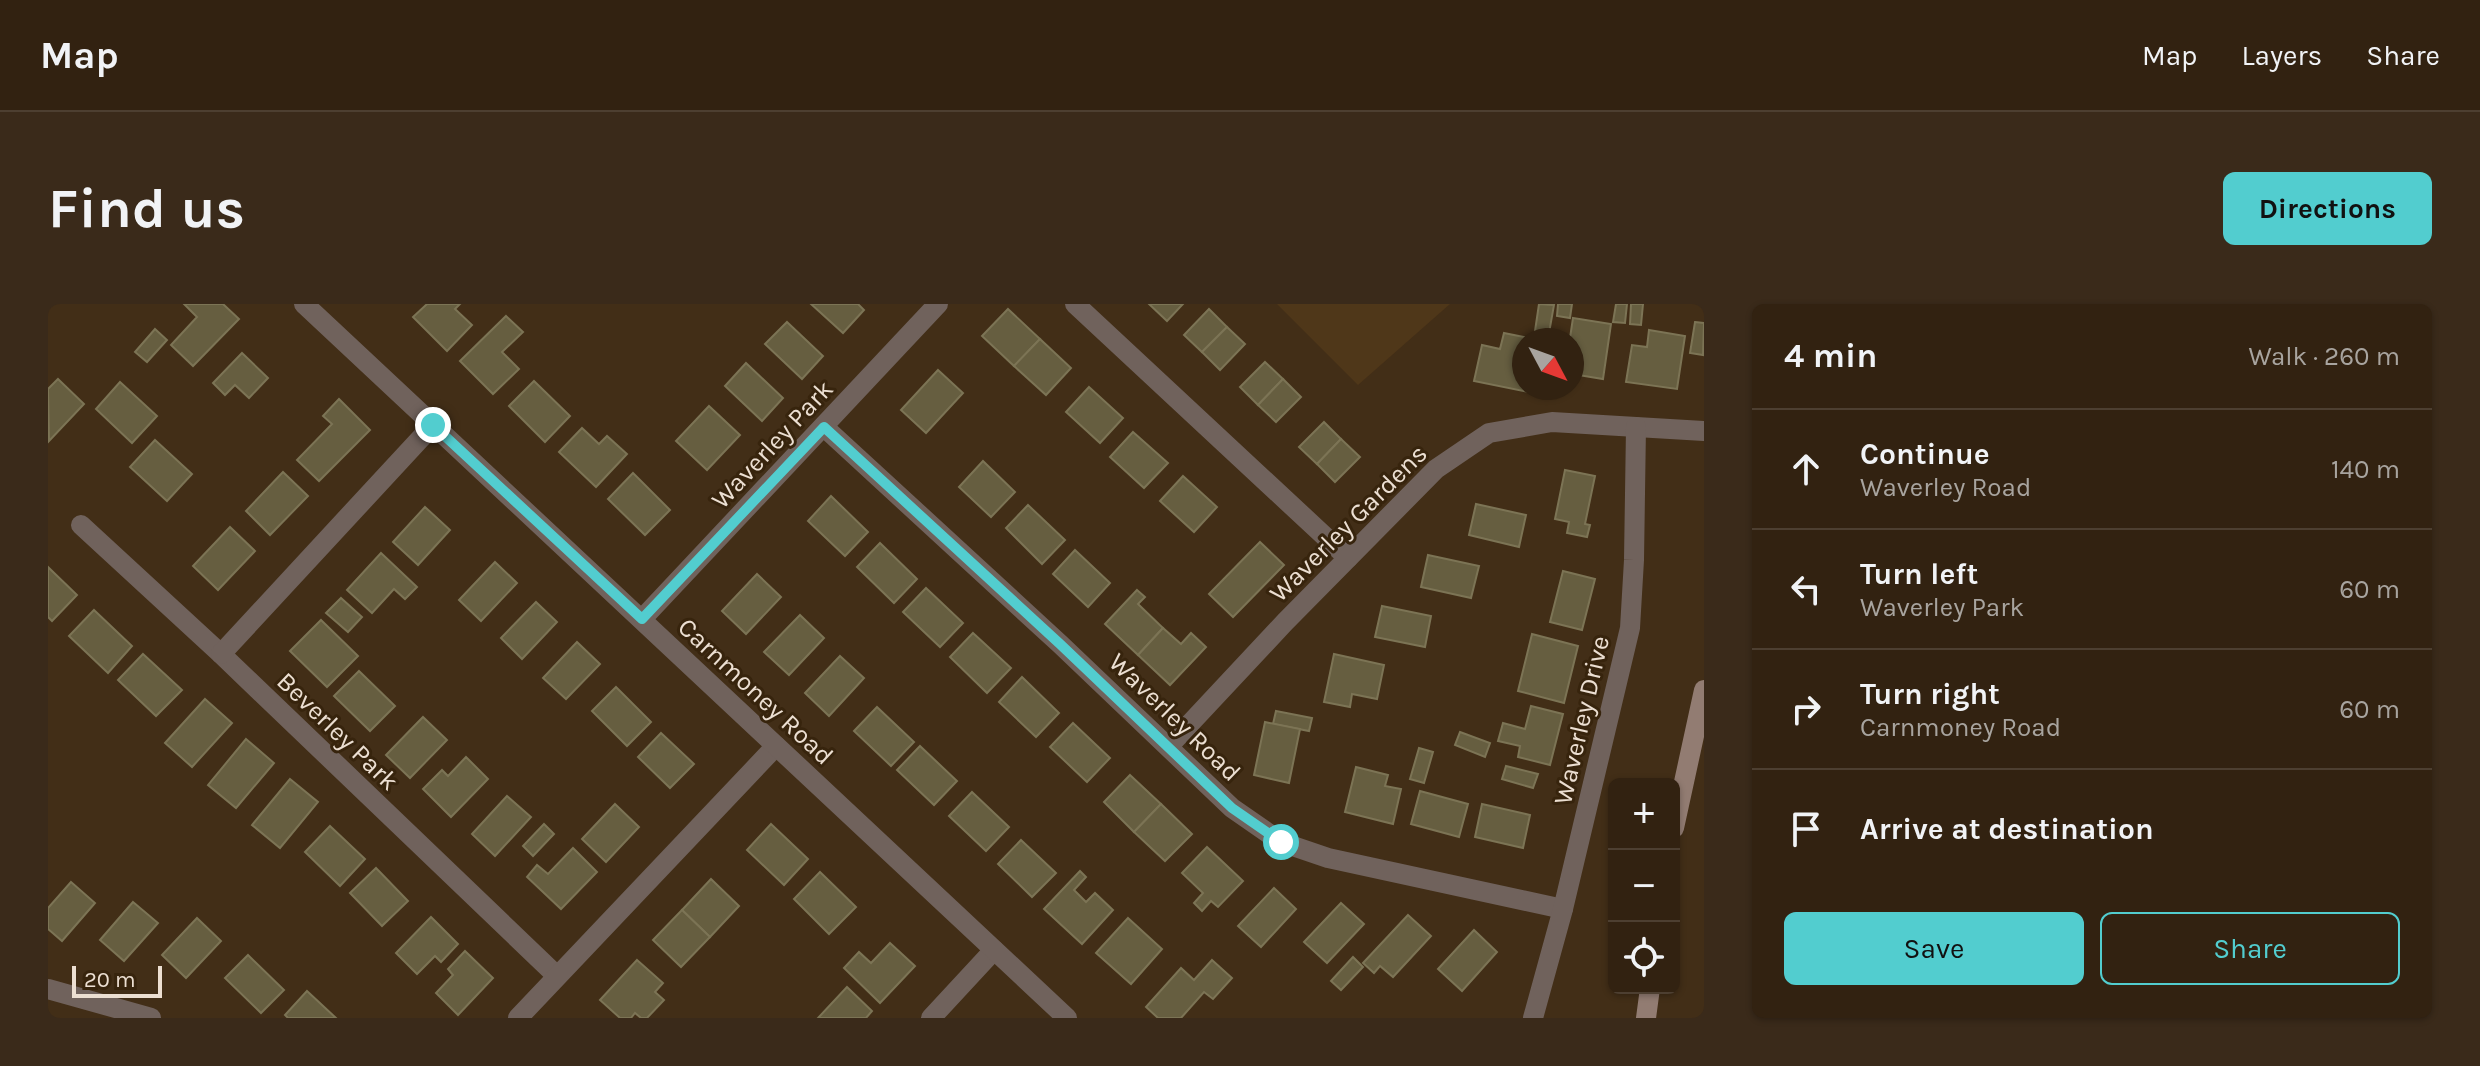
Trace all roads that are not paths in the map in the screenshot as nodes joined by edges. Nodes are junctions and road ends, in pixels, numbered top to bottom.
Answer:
1 (304, 304) edge
2 (938, 304) edge
3 (1075, 304) edge
4 (433, 425) junction
5 (824, 427) junction
6 (1636, 427) junction
7 (1704, 431) edge
8 (81, 525) dead end
9 (1348, 558) junction
10 (642, 619) junction
11 (221, 654) junction
12 (1704, 690) edge
13 (776, 746) junction
14 (1169, 746) junction
15 (1680, 800) edge
16 (1563, 909) junction
17 (994, 950) junction
18 (557, 976) junction
19 (48, 989) edge
20 (1649, 994) edge
21 (151, 1018) edge
22 (518, 1018) edge
23 (931, 1018) edge
24 (1067, 1018) edge
25 (1533, 1018) edge
26 (1646, 1018) edge

1 - 4 street, Carnmoney Road
2 - 5 street, Waverley Park
3 - 9 street
4 - 10 street, Carnmoney Road
4 - 11 street
5 - 10 street, Waverley Park
5 - 14 street, Waverley Road
6 - 7 street, Waverley Gardens
6 - 9 street, Waverley Gardens
6 - 16 street, Waverley Drive
8 - 11 street, Beverley Park
9 - 14 street, Waverley Gardens
10 - 13 street, Carnmoney Road
11 - 18 street, Beverley Park
12 - 15 main road
13 - 17 street, Carnmoney Road
13 - 18 street
14 - 16 street, Waverley Road
16 - 25 street, Waverley Drive
17 - 23 street
17 - 24 street, Carnmoney Road
18 - 22 street
19 - 21 street
20 - 26 main road

